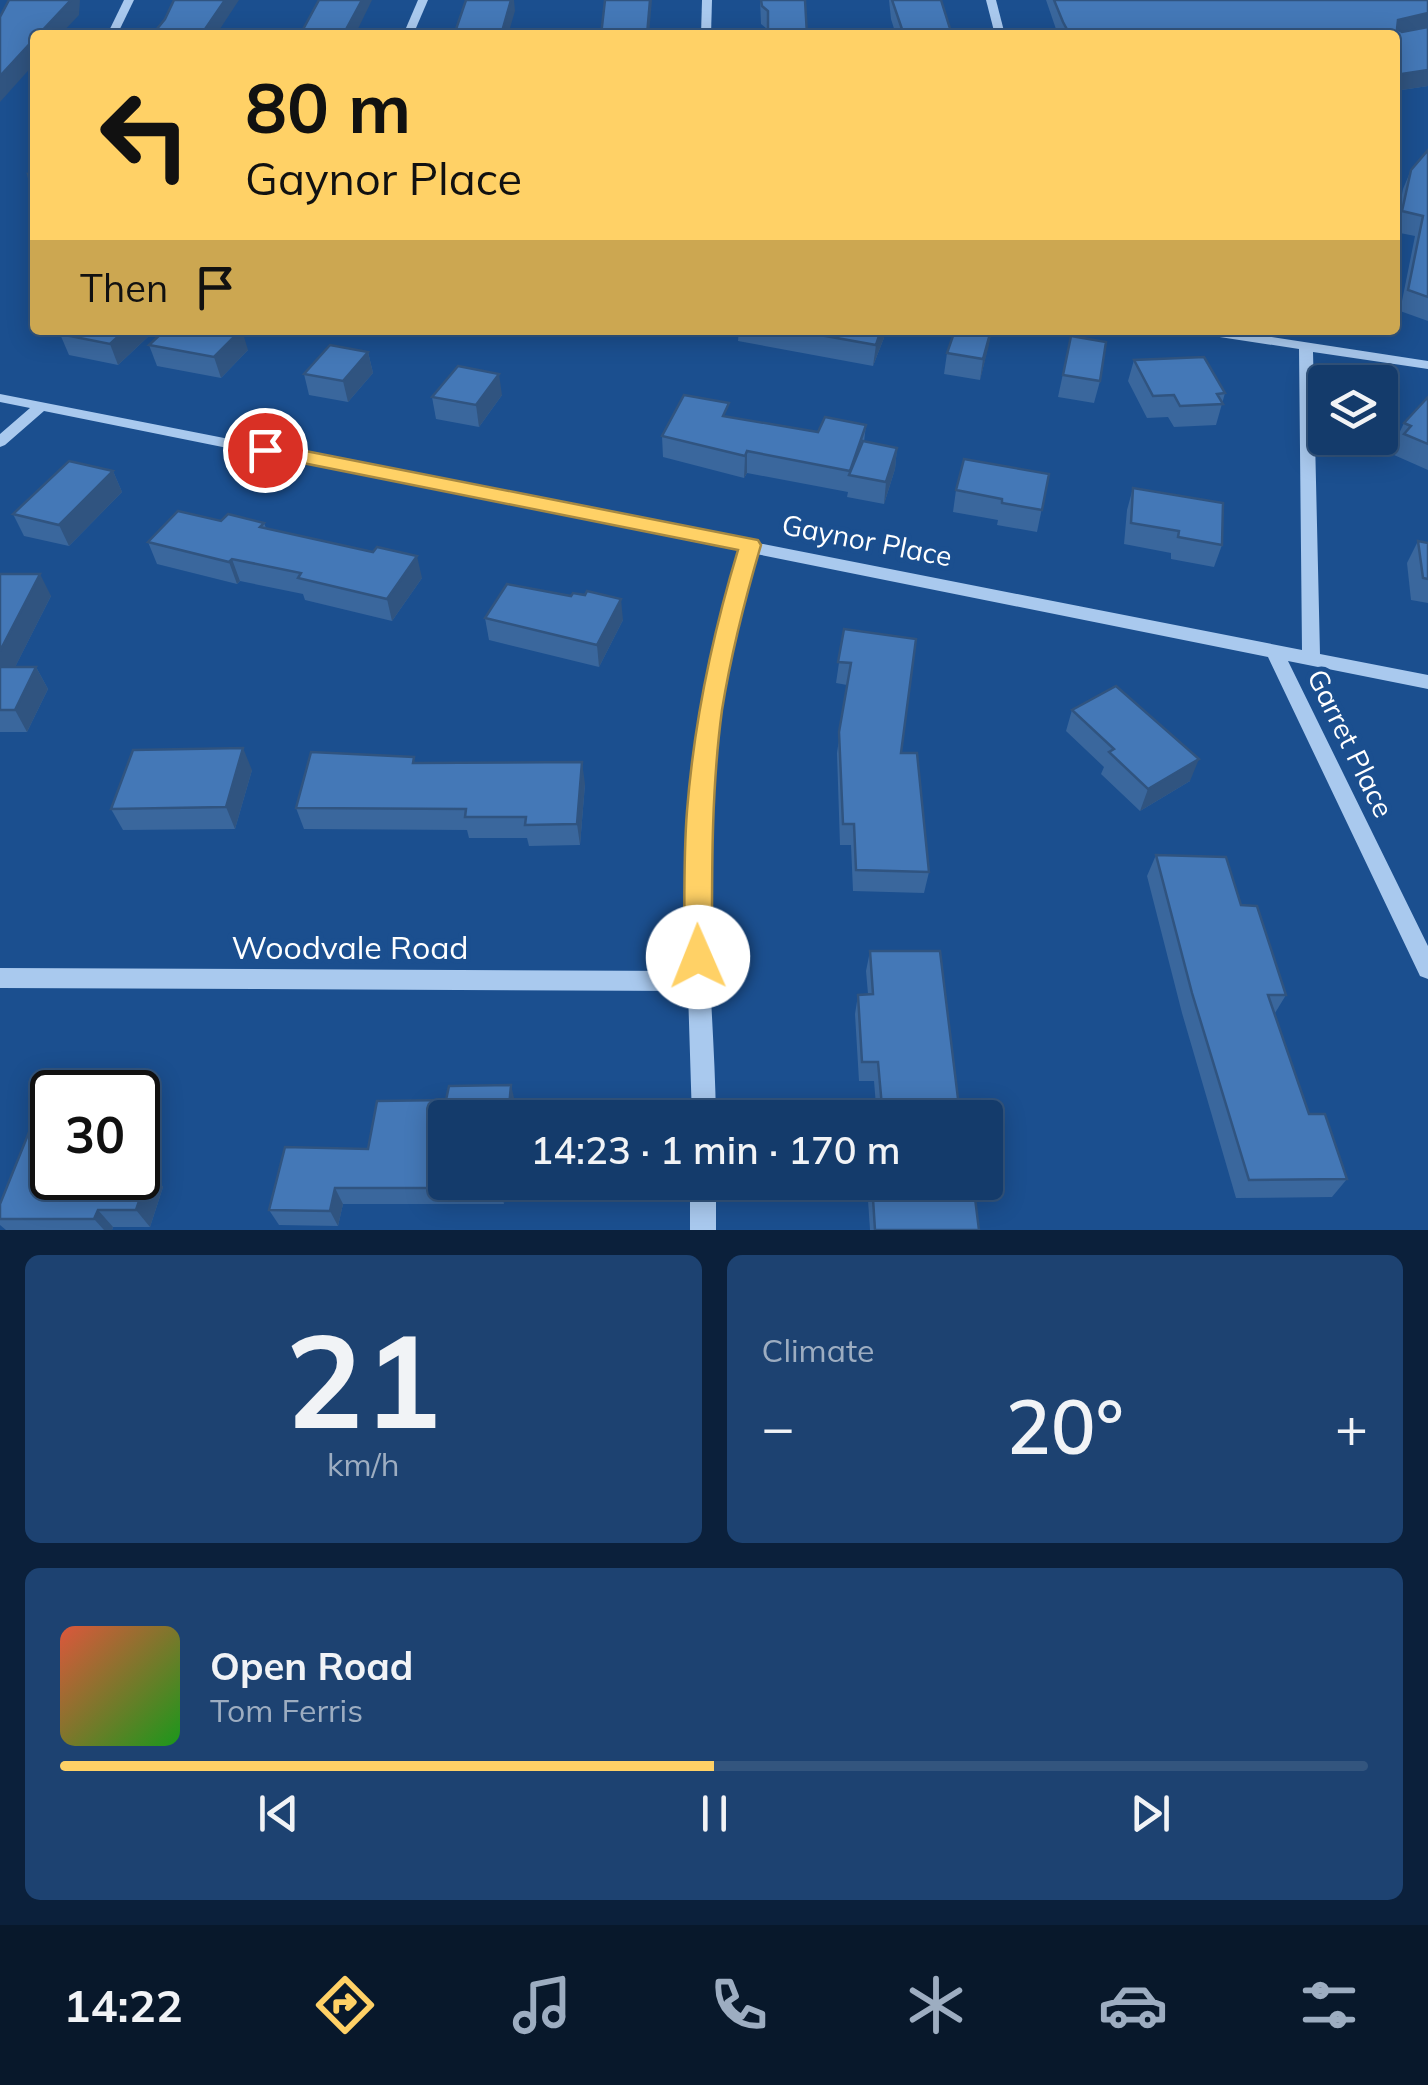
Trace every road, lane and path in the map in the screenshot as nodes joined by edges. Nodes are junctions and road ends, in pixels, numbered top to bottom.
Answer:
1 (129, 0) edge
2 (424, 0) edge
3 (707, 0) edge
4 (991, 0) edge
5 (114, 30) edge
6 (410, 30) edge
7 (706, 30) edge
8 (999, 30) edge
9 (1233, 335) edge
10 (1306, 346) junction
11 (1428, 366) edge
12 (0, 398) edge
13 (41, 406) junction
14 (0, 442) edge
15 (750, 545) junction
16 (1274, 650) junction
17 (1311, 659) junction
18 (1428, 682) edge
19 (1428, 969) edge
20 (0, 978) edge
21 (699, 981) junction
22 (703, 1100) edge
23 (703, 1200) edge
24 (703, 1230) edge

1 - 5 street
2 - 6 street
3 - 7 street
4 - 8 street
9 - 10 street
10 - 11 street
10 - 17 street, Garret Place
12 - 13 street, Gaynor Place
13 - 14 street
13 - 15 street, Gaynor Place
15 - 16 street, Gaynor Place
15 - 21 street
16 - 17 street, Gaynor Place
16 - 19 street, Garret Place
17 - 18 street, Gaynor Place
20 - 21 street, Woodvale Road
21 - 22 street
23 - 24 street

